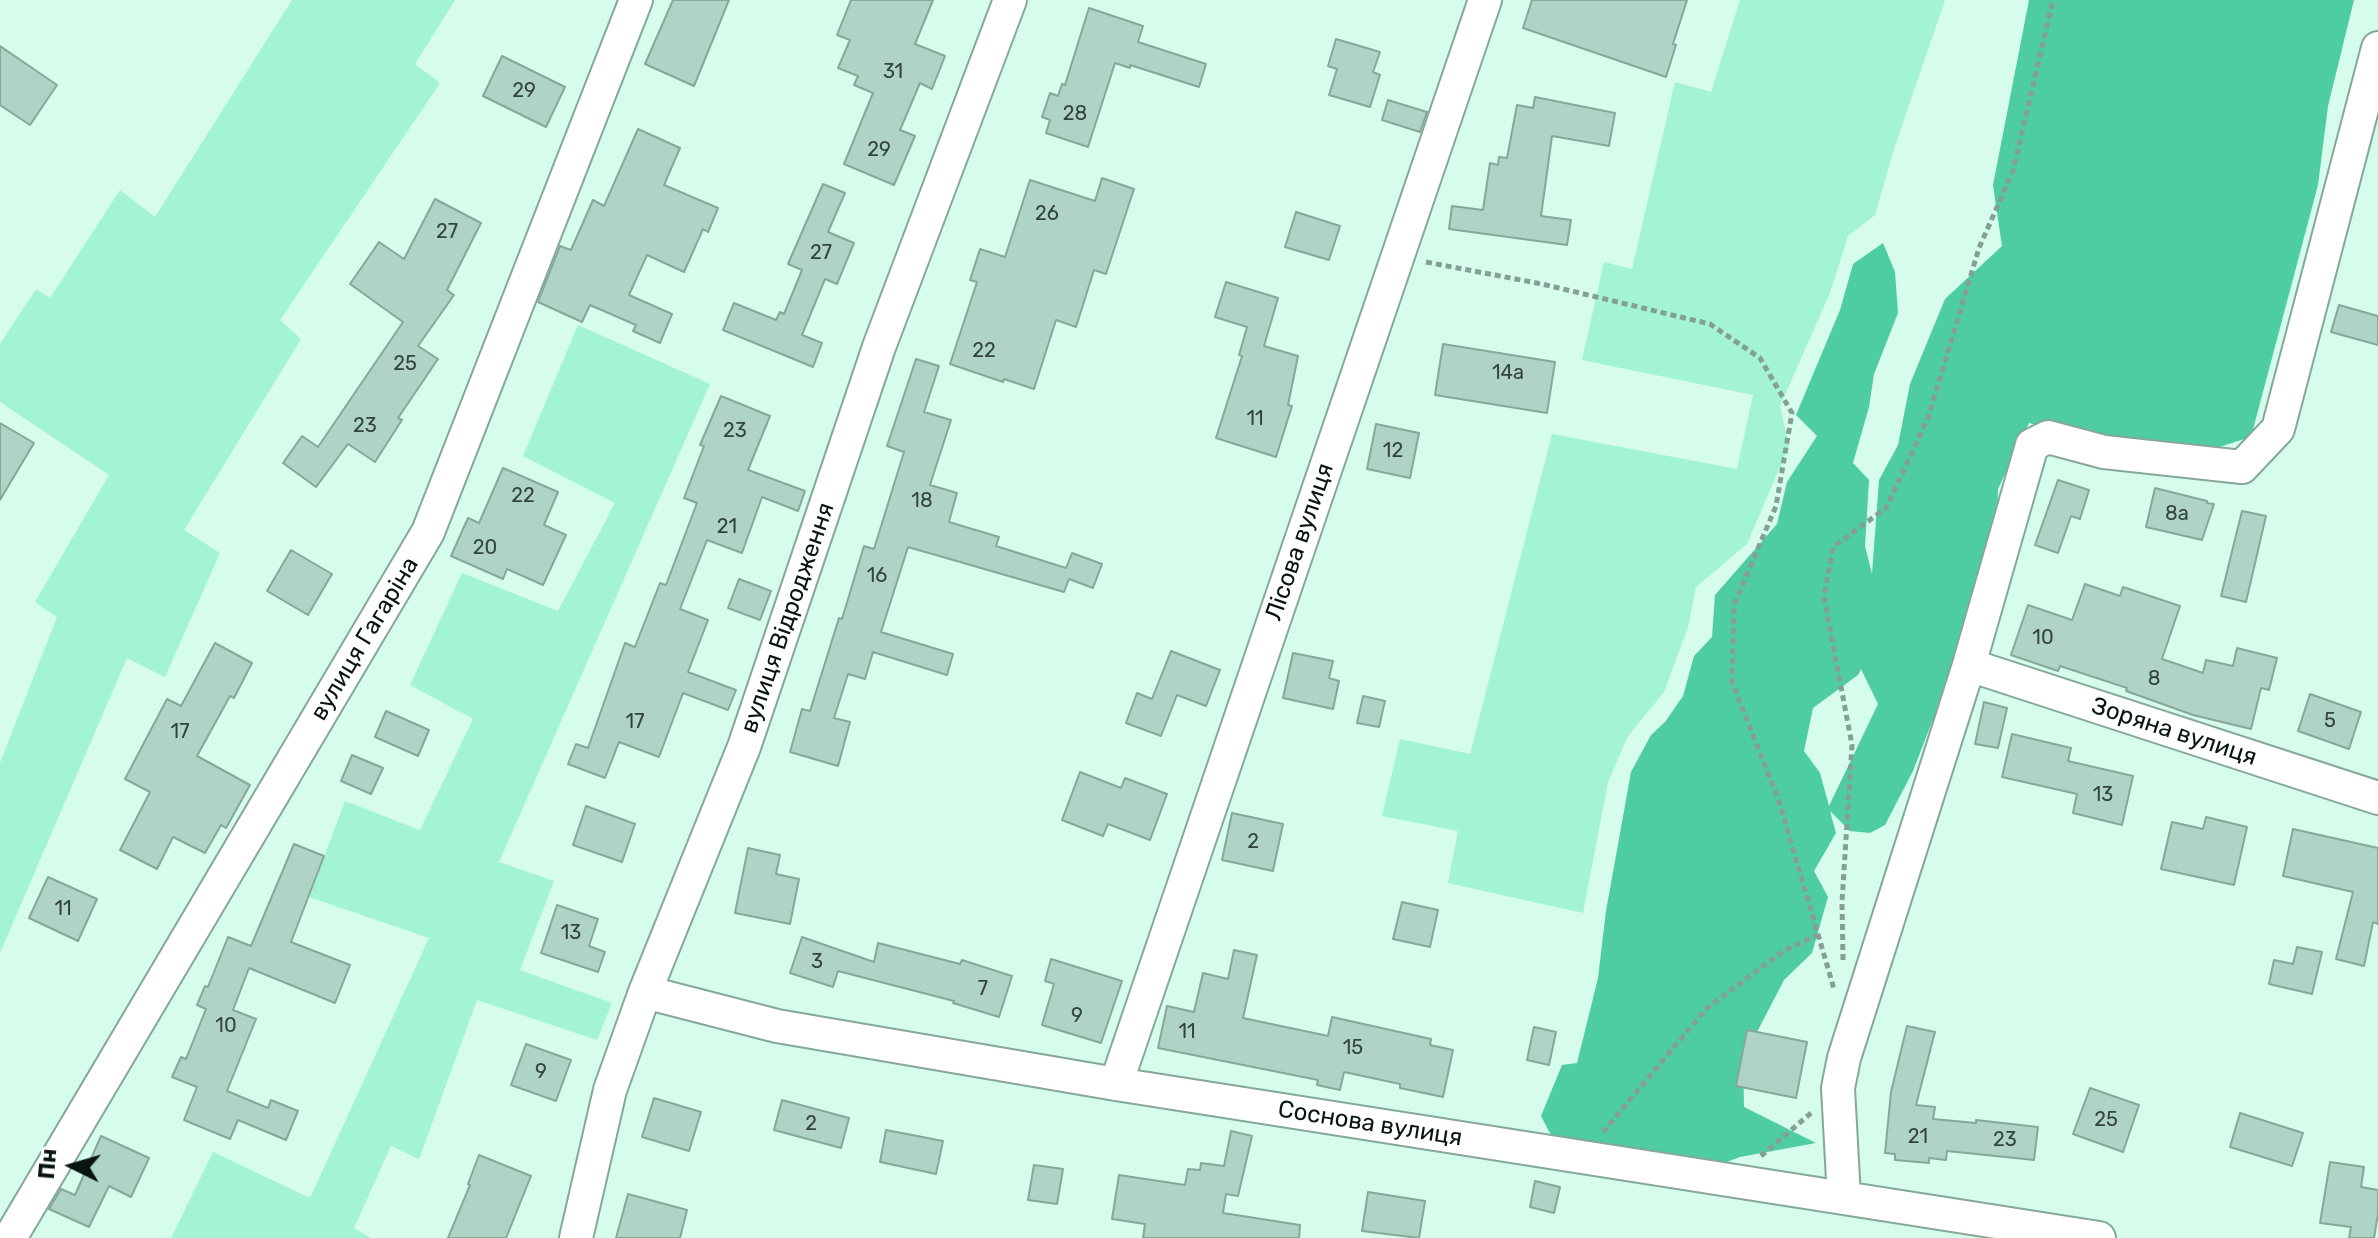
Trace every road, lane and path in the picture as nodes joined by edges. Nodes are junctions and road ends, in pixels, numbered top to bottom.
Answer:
1 (636, 0) edge
2 (1010, 0) edge
3 (1485, 0) edge
4 (2053, 0) edge
5 (2378, 48) edge
6 (1398, 257) junction
7 (1969, 665) junction
8 (2378, 798) edge
9 (1818, 935) junction
10 (1843, 961) dead end
11 (645, 992) junction
12 (1835, 992) dead end
13 (1116, 1084) junction
14 (1838, 1088) junction
15 (1581, 1157) junction
16 (1733, 1181) junction
17 (1844, 1198) junction
18 (10, 1238) edge
19 (576, 1238) edge
20 (2099, 1238) edge

1 - 18 street, вулиця Гагаріна
2 - 11 street, вулиця Відродження
3 - 6 street, Лісова вулиця
4 - 10 path
5 - 7 street
6 - 9 path
6 - 13 street, Лісова вулиця
7 - 8 street, Зоряна вулиця
7 - 14 street
9 - 12 path
9 - 15 path
11 - 13 street, Соснова вулиця
11 - 19 street, вулиця Відродження
13 - 15 street, Соснова вулиця
14 - 16 path
14 - 17 street
15 - 16 street, Соснова вулиця
16 - 17 street, Соснова вулиця
17 - 20 street, Соснова вулиця

